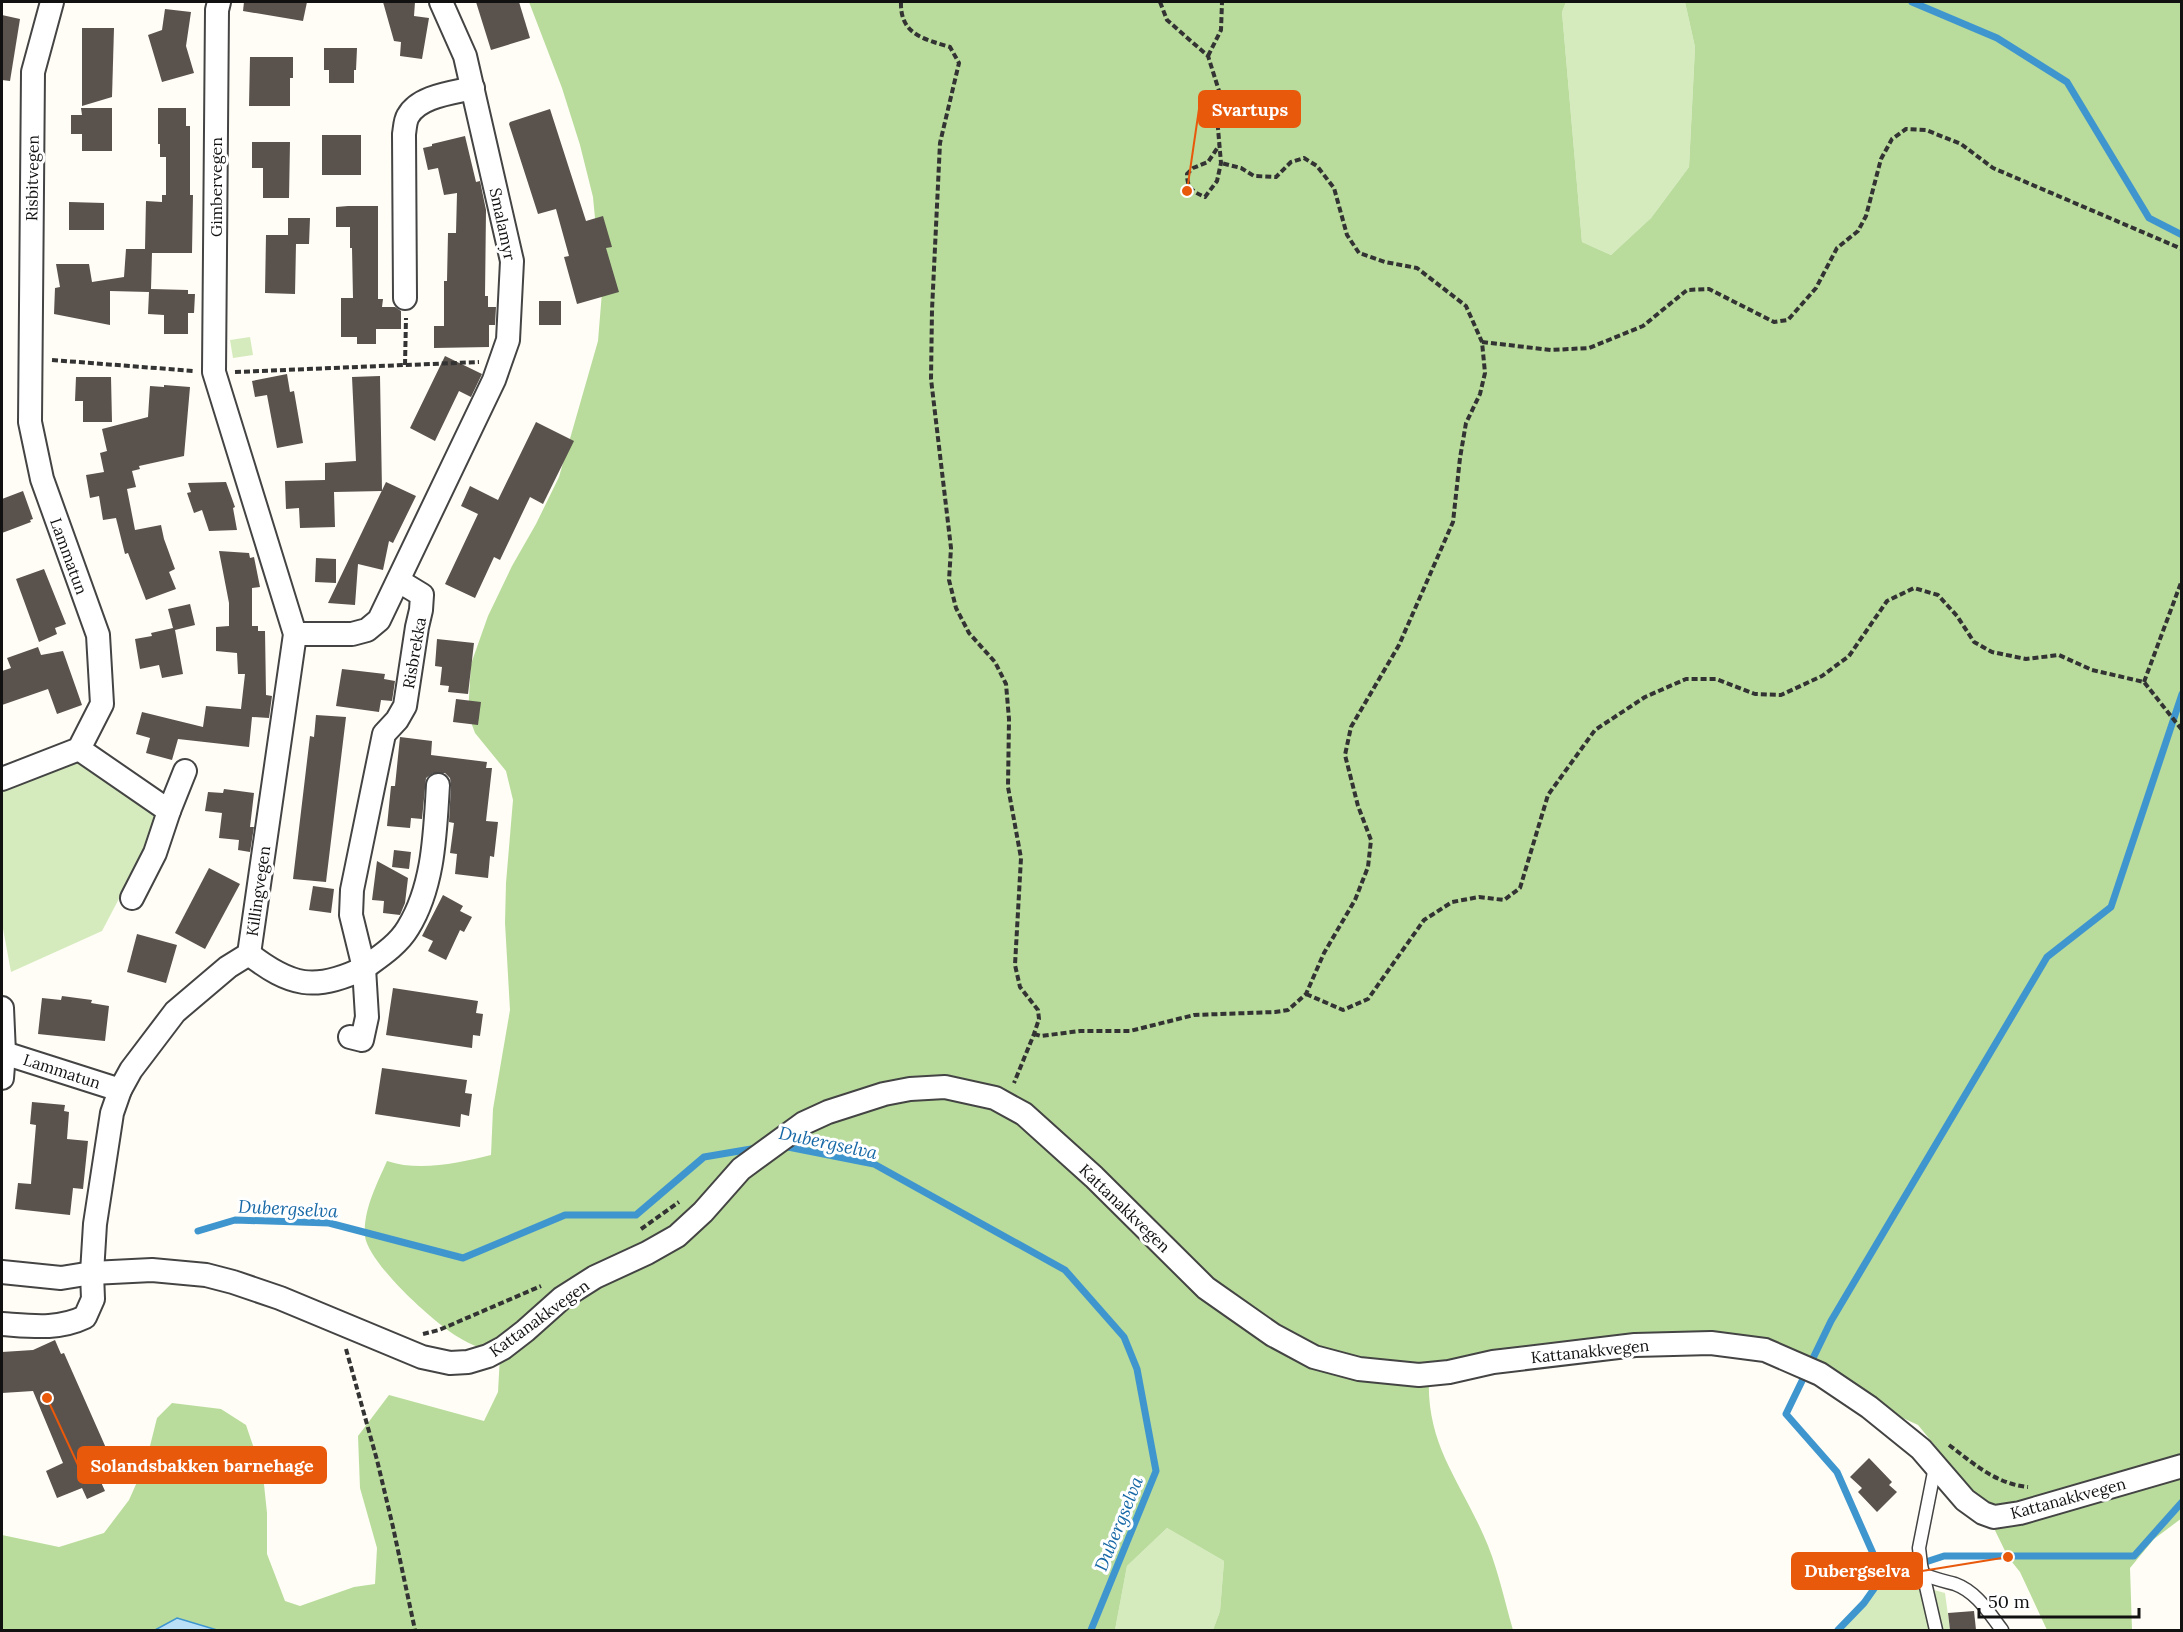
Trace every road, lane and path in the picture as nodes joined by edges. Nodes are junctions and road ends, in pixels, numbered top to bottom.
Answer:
1 (52, 2) edge
2 (219, 2) edge
3 (441, 2) edge
4 (900, 2) edge
5 (1160, 2) edge
6 (1222, 2) edge
7 (1208, 56) junction
8 (473, 88) junction
9 (1220, 144) junction
10 (1221, 163) junction
11 (2181, 249) edge
12 (405, 298) joint
13 (1482, 342) junction
14 (30, 358) junction
15 (501, 362) junction
16 (405, 365) junction
17 (214, 372) junction
18 (2181, 580) edge
19 (399, 581) junction
20 (295, 634) junction
21 (2144, 682) junction
22 (2181, 730) edge
23 (79, 749) junction
24 (185, 771) dead end
25 (2, 779) edge
26 (438, 785) dead end
27 (169, 811) junction
28 (132, 898) dead end
29 (249, 954) junction
30 (364, 968) junction
31 (1306, 994) junction
32 (2, 1008) edge
33 (1034, 1034) junction
34 (350, 1037) dead end
35 (4, 1053) junction
36 (2, 1078) edge
37 (1012, 1088) dead end
38 (120, 1090) junction
39 (680, 1201) dead end
40 (635, 1233) dead end
41 (2, 1272) edge
42 (92, 1273) junction
43 (549, 1282) dead end
44 (338, 1322) junction
45 (2, 1324) edge
46 (413, 1333) dead end
47 (1943, 1441) dead end
48 (2181, 1466) edge
49 (1935, 1467) junction
50 (2033, 1488) dead end
51 (1923, 1574) junction
52 (415, 1630) edge
53 (1936, 1630) edge
54 (2002, 1630) edge

1 - 14 street, Risbitvegen
2 - 17 street, Gimbervegen
3 - 8 street, Smalamyr
4 - 33 path
5 - 7 path
6 - 7 path
7 - 9 path
8 - 12 street
8 - 15 street, Smalamyr
9 - 10 path
9 - 10 path
10 - 13 path
11 - 13 path
12 - 16 path
13 - 31 path
14 - 17 path
14 - 23 street, Lammatun
15 - 16 path
15 - 19 street
16 - 17 path
17 - 20 street, Killingvegen
18 - 21 path
19 - 20 street
19 - 30 street, Risbrekka
20 - 29 street, Killingvegen
21 - 22 path
21 - 31 path
23 - 25 street
23 - 27 street
24 - 27 street
26 - 30 street
27 - 28 street
29 - 30 street
29 - 38 street, Killingvegen
30 - 34 street, Risbrekka
31 - 33 path
32 - 35 street, Lammatun
33 - 37 path
35 - 36 street, Lammatun
35 - 38 street, Lammatun
38 - 42 street, Killingvegen
39 - 40 path
41 - 42 street, Kattanakkvegen
42 - 44 street, Kattanakkvegen
42 - 45 street
43 - 46 path
44 - 49 street, Kattanakkvegen
44 - 52 path
47 - 50 path
48 - 49 street, Kattanakkvegen
49 - 51 lane
51 - 53 lane
51 - 54 lane

